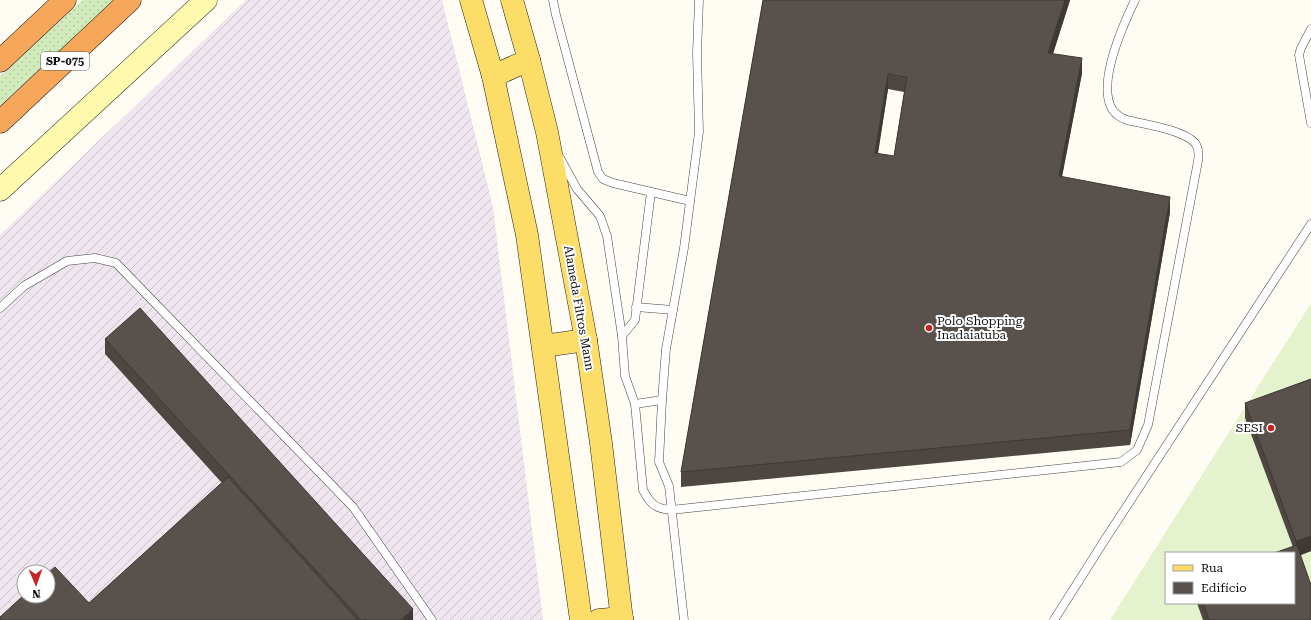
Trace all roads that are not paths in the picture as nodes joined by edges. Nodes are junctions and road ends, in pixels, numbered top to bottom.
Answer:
1 (66, 0) edge
2 (130, 0) edge
3 (206, 0) edge
4 (471, 0) edge
5 (512, 0) edge
6 (553, 0) edge
7 (699, 0) edge
8 (1135, 0) edge
9 (1311, 29) edge
10 (529, 60) junction
11 (0, 61) edge
12 (493, 76) junction
13 (0, 122) edge
14 (1311, 123) edge
15 (547, 132) junction
16 (0, 190) edge
17 (651, 192) junction
18 (690, 201) junction
19 (1311, 224) edge
20 (636, 307) junction
21 (0, 308) edge
22 (673, 310) junction
23 (622, 336) junction
24 (586, 340) junction
25 (543, 346) junction
26 (662, 400) junction
27 (635, 404) junction
28 (671, 510) junction
29 (622, 619) edge
30 (432, 620) edge
31 (581, 620) edge
32 (599, 620) edge
33 (684, 620) edge
34 (1054, 620) edge

1 - 11 highway
2 - 13 highway, SP-075
3 - 16 main road
4 - 12 main road
5 - 10 main road, Alameda Filtros Mann
6 - 17 lane
7 - 18 lane
8 - 28 lane
9 - 14 lane
10 - 12 main road
10 - 15 main road, Alameda Filtros Mann
12 - 25 main road
15 - 23 lane
15 - 24 main road, Alameda Filtros Mann
17 - 18 lane
17 - 20 lane
18 - 22 lane
19 - 34 lane
20 - 22 lane
20 - 23 lane
21 - 30 lane
22 - 26 lane
23 - 27 lane
24 - 25 main road
24 - 29 main road, Alameda Filtros Mann
25 - 31 main road
26 - 27 lane
26 - 28 lane
27 - 28 lane
28 - 33 lane
29 - 32 main road

